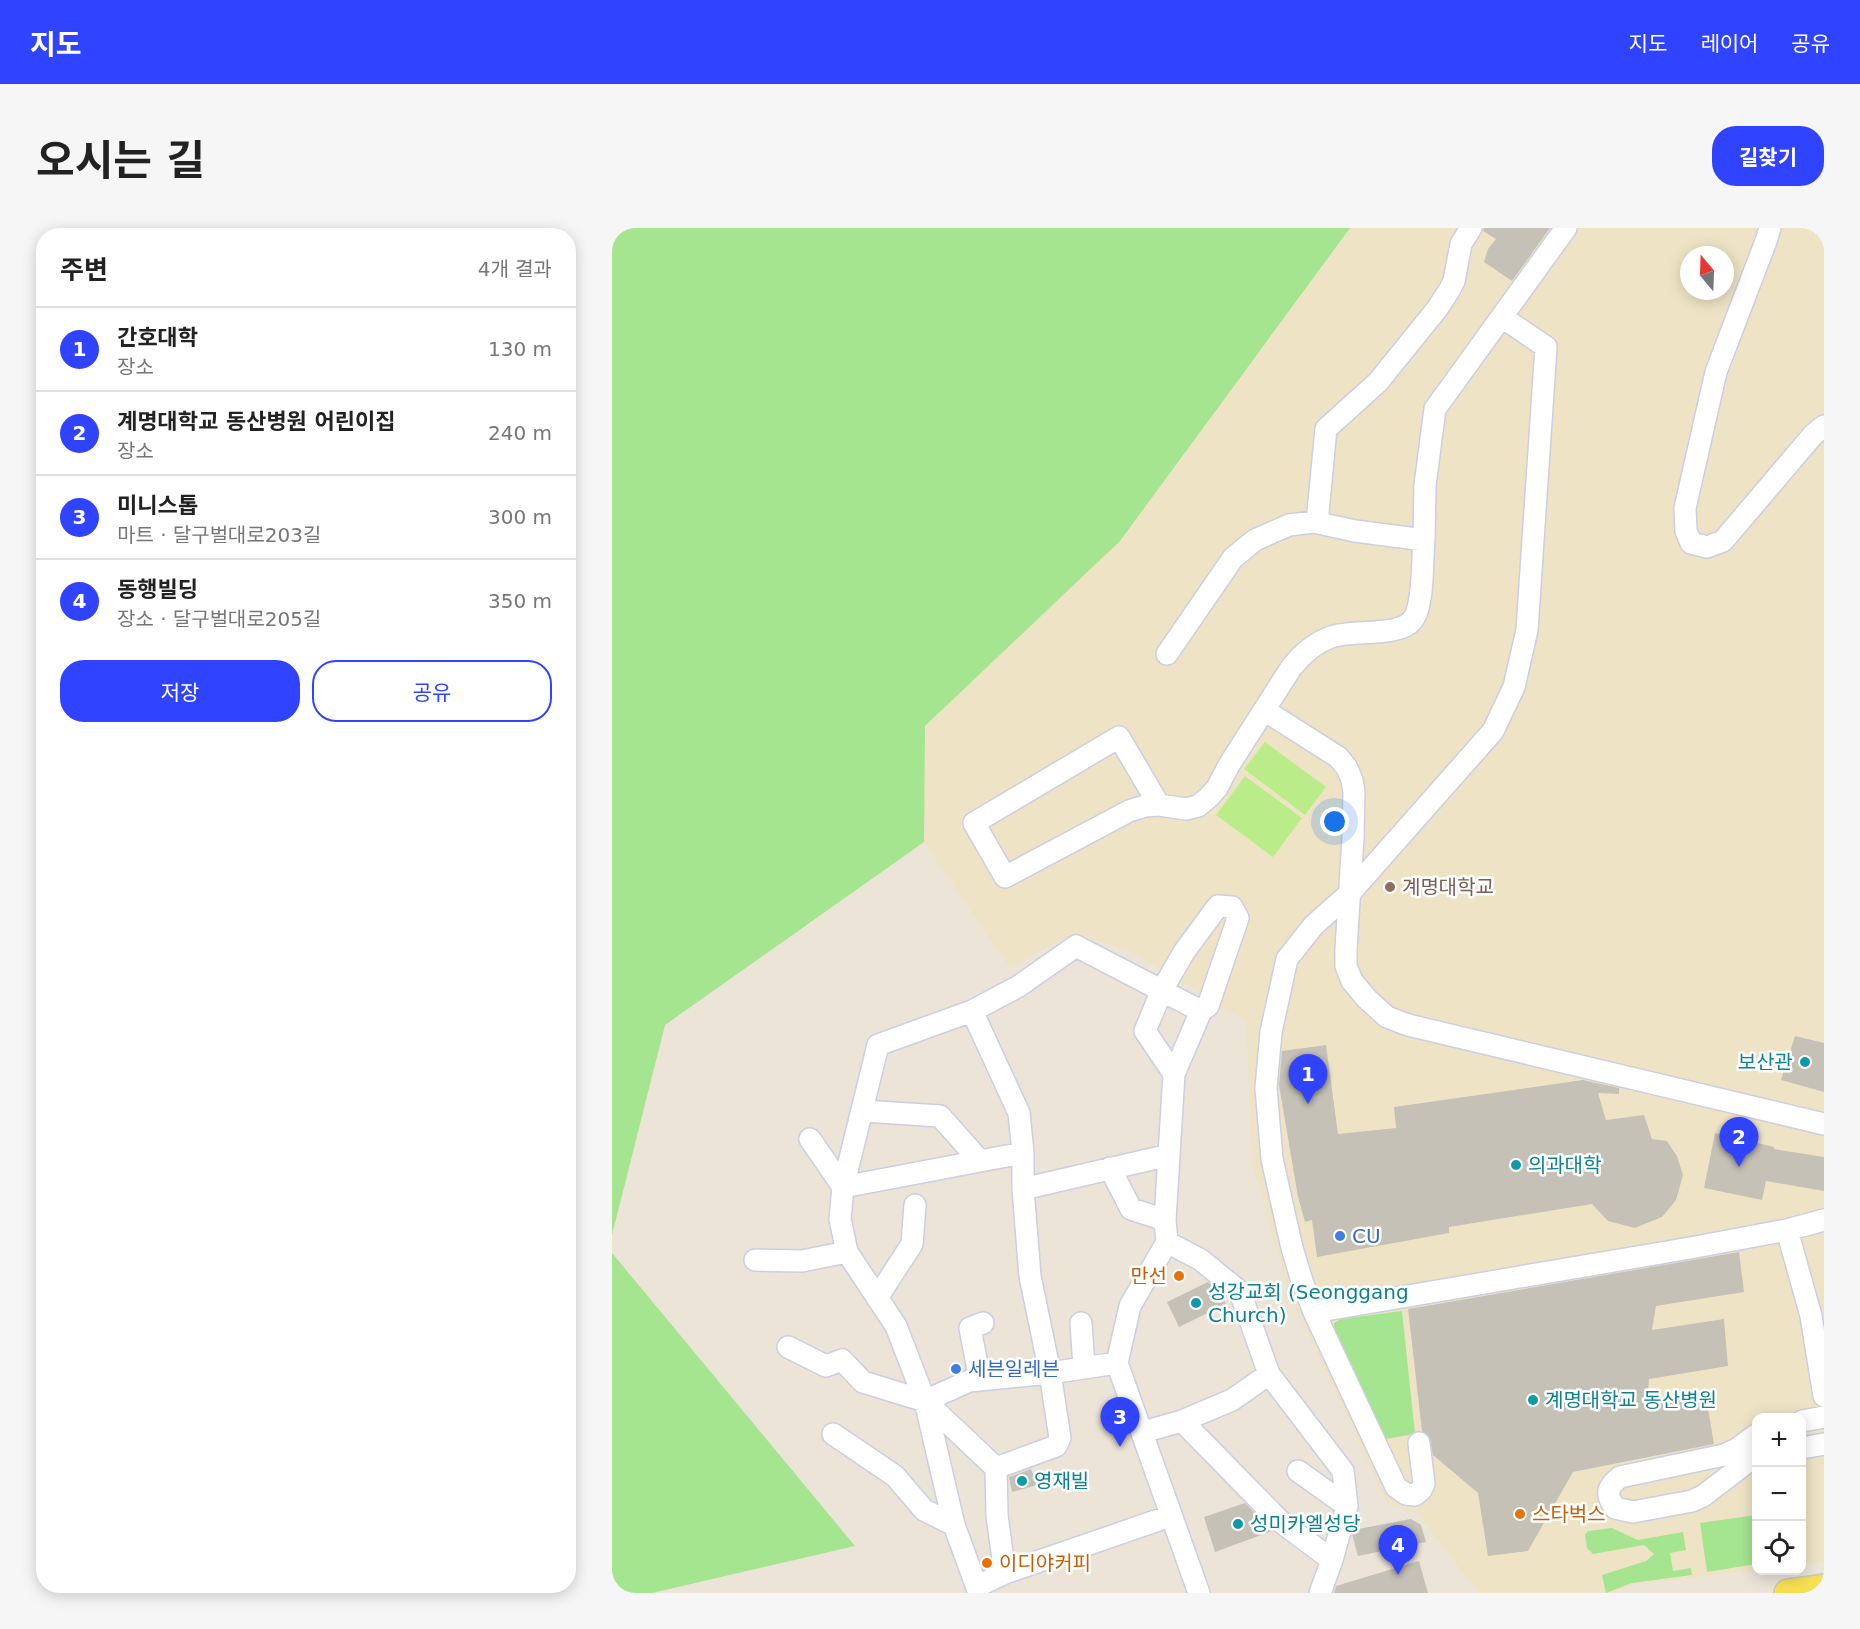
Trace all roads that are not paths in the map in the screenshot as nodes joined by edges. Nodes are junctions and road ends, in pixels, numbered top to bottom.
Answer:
1 (1471, 228) edge
2 (1566, 228) edge
3 (1770, 228) edge
4 (1502, 317) junction
5 (1824, 426) edge
6 (1317, 522) junction
7 (1424, 540) junction
8 (1167, 654) dead end
9 (1264, 710) junction
10 (1159, 805) junction
11 (1349, 894) junction
12 (1162, 990) junction
13 (972, 1011) junction
14 (1201, 1011) junction
15 (1174, 1074) junction
16 (863, 1111) junction
17 (1824, 1124) edge
18 (810, 1139) dead end
19 (1023, 1153) junction
20 (1169, 1155) junction
21 (980, 1161) junction
22 (1110, 1168) junction
23 (843, 1187) junction
24 (1023, 1189) junction
25 (915, 1205) dead end
26 (1165, 1220) junction
27 (1822, 1222) edge
28 (1787, 1230) junction
29 (1167, 1242) junction
30 (847, 1252) junction
31 (755, 1260) dead end
32 (877, 1298) junction
33 (1314, 1312) junction
34 (983, 1323) dead end
35 (1081, 1323) dead end
36 (788, 1347) dead end
37 (1117, 1363) junction
38 (1084, 1367) junction
39 (1050, 1373) junction
40 (1269, 1374) junction
41 (980, 1380) junction
42 (1824, 1396) edge
43 (925, 1401) junction
44 (1824, 1417) edge
45 (1806, 1420) edge
46 (1182, 1421) junction
47 (1143, 1432) junction
48 (833, 1434) dead end
49 (1752, 1438) edge
50 (1419, 1443) dead end
51 (1824, 1444) edge
52 (1806, 1447) edge
53 (1752, 1459) edge
54 (1692, 1462) junction
55 (996, 1468) junction
56 (1298, 1471) dead end
57 (1703, 1496) junction
58 (1347, 1506) junction
59 (1170, 1516) junction
60 (954, 1525) junction
61 (1332, 1560) junction
62 (1005, 1573) junction
63 (1824, 1587) edge
64 (978, 1589) edge
65 (1199, 1593) edge
66 (1320, 1593) edge
67 (1788, 1593) edge

1 - 6 street
2 - 4 street
3 - 5 street
4 - 7 street
4 - 11 street
6 - 7 street
6 - 8 street
7 - 9 street
9 - 10 street
9 - 11 street
10 - 10 street
11 - 17 street
11 - 33 street
12 - 13 street
12 - 14 street
12 - 14 street
12 - 15 street
13 - 16 street
13 - 19 street
14 - 15 street
15 - 20 street
16 - 21 street
16 - 23 street
18 - 23 street
19 - 21 street
19 - 24 street
20 - 22 street
20 - 26 street
21 - 23 street
22 - 24 street
22 - 26 street
23 - 30 street
24 - 39 street
25 - 32 street
26 - 29 street
27 - 28 street
28 - 33 street
28 - 42 street
29 - 37 street
29 - 40 street
30 - 31 street
30 - 32 street
32 - 43 street
33 - 50 street
34 - 41 street
35 - 38 street
36 - 43 street
37 - 38 street
37 - 47 street
38 - 39 street
39 - 41 street
39 - 55 street
40 - 46 street
40 - 58 street
41 - 43 street
43 - 55 street
43 - 60 street
44 - 45 street
46 - 47 street
46 - 61 street
47 - 59 street
48 - 60 street
49 - 54 street
51 - 52 street
53 - 57 street
54 - 57 street
54 - 57 street
55 - 62 street
56 - 58 street
58 - 61 street
59 - 62 street
59 - 65 street
60 - 64 street
61 - 66 street
62 - 64 street
63 - 67 main road

